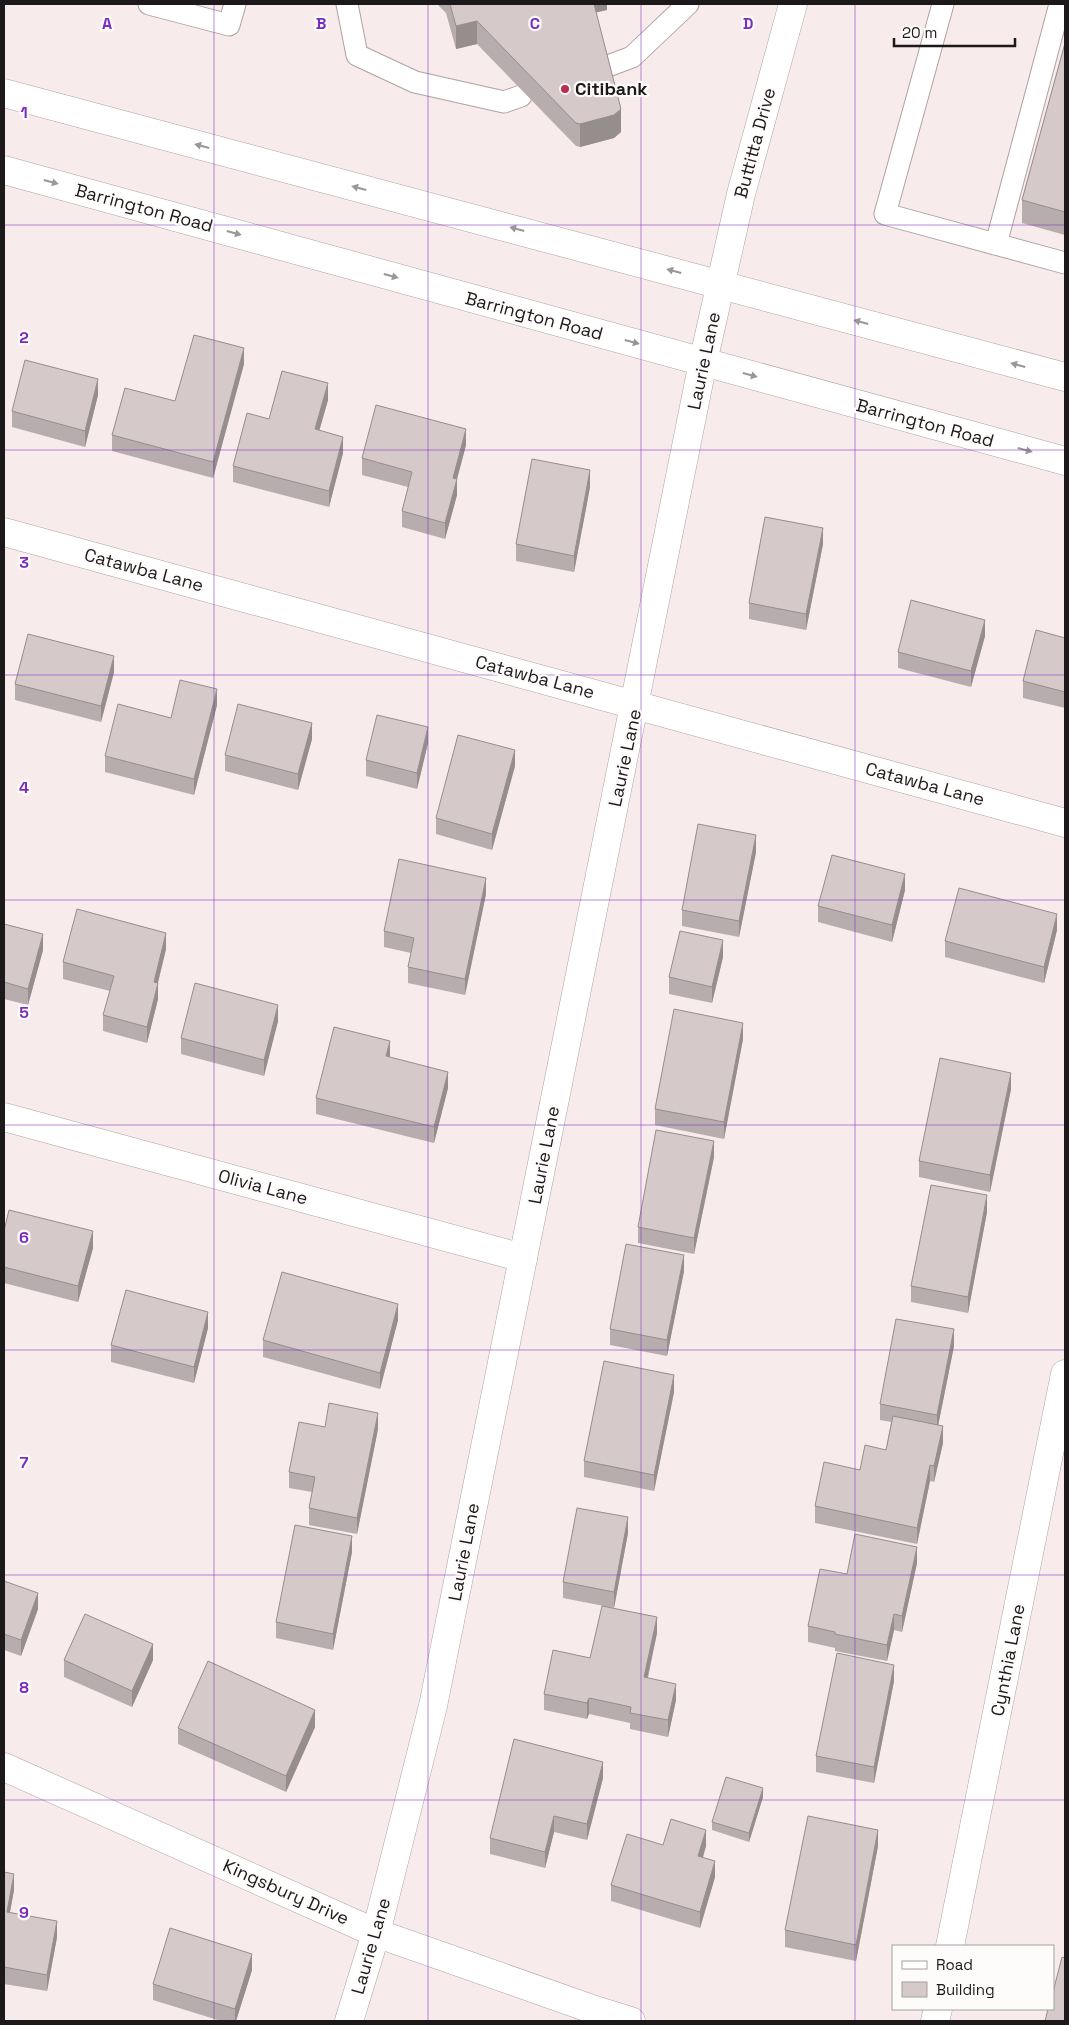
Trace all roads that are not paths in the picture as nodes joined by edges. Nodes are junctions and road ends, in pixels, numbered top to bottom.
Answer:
1 (148, 4) edge
2 (235, 4) edge
3 (347, 4) edge
4 (688, 4) edge
5 (793, 4) edge
6 (943, 4) edge
7 (1060, 4) edge
8 (608, 66) edge
9 (4, 93) edge
10 (521, 96) edge
11 (4, 170) edge
12 (996, 244) junction
13 (1065, 263) edge
14 (721, 284) junction
15 (703, 362) junction
16 (1065, 378) edge
17 (1065, 461) edge
18 (4, 532) edge
19 (636, 705) junction
20 (1065, 823) edge
21 (4, 1117) edge
22 (523, 1258) junction
23 (1065, 1374) edge
24 (4, 1767) edge
25 (376, 1933) junction
26 (950, 1945) edge
27 (349, 2021) edge
28 (632, 2021) edge

1 - 2 lane
3 - 10 lane
4 - 8 lane
5 - 14 street, Buttitta Drive
6 - 12 lane
7 - 12 lane
14 -> 9 street
11 -> 15 street, Barrington Road
12 - 13 lane
14 - 15 street, Laurie Lane
16 -> 14 street
15 -> 17 street, Barrington Road
15 - 19 street, Laurie Lane
18 - 19 street, Catawba Lane
19 - 20 street, Catawba Lane
19 - 22 street, Laurie Lane
21 - 22 street, Olivia Lane
22 - 25 street, Laurie Lane
23 - 26 street, Cynthia Lane
24 - 25 street, Kingsbury Drive
25 - 27 street, Laurie Lane
25 - 28 street, Kingsbury Drive

